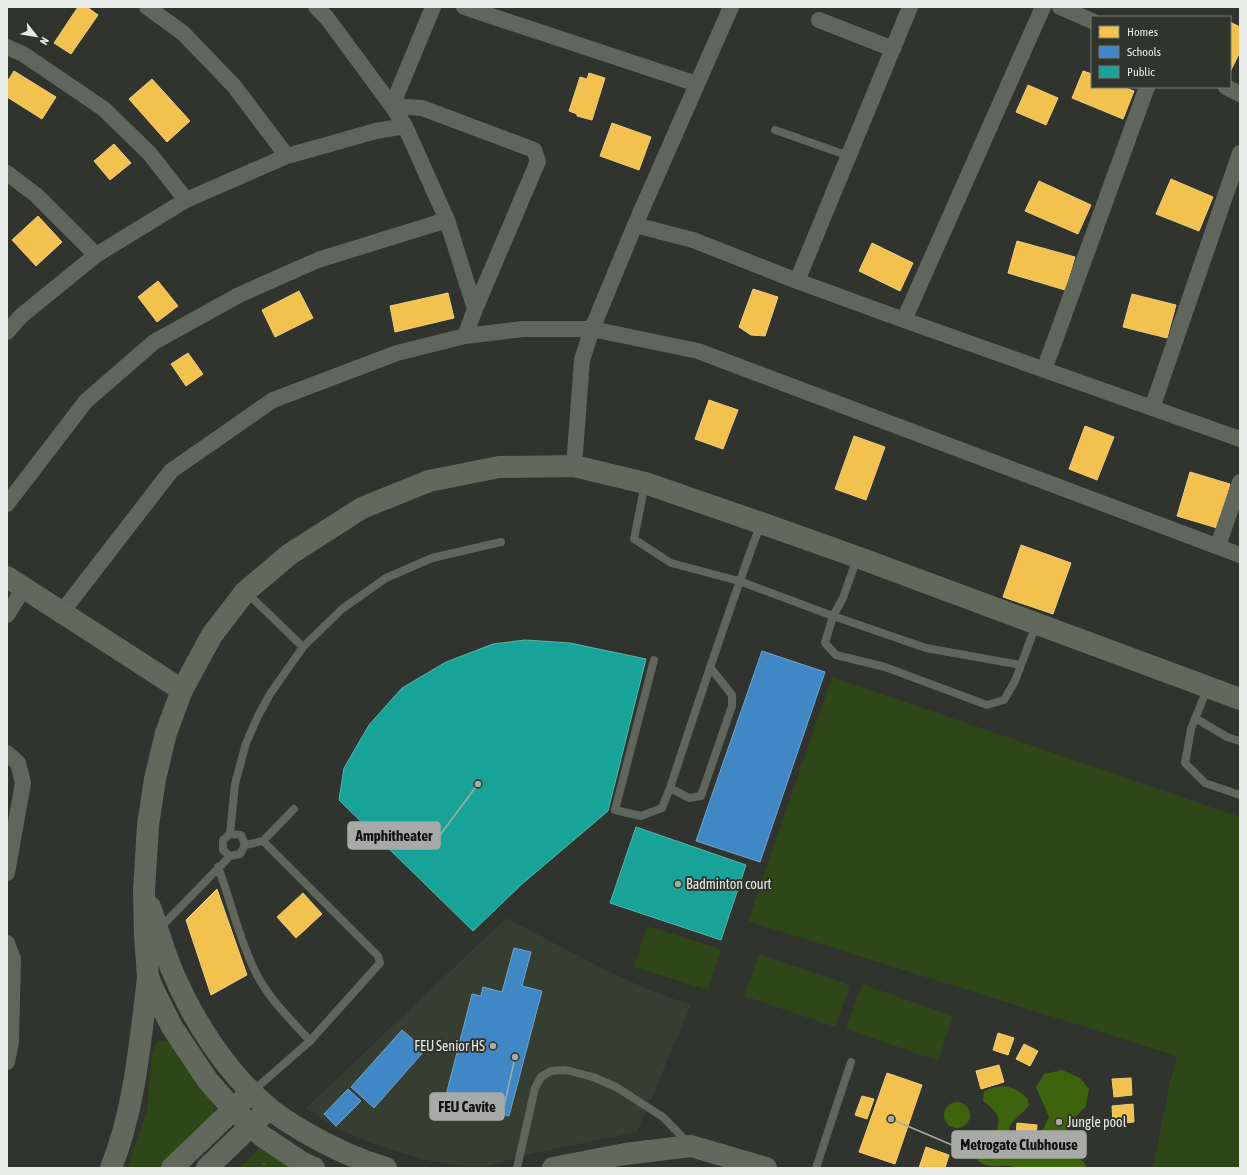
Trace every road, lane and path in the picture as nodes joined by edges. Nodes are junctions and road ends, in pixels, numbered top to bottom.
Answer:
1 (147, 7) edge
2 (316, 7) edge
3 (433, 7) edge
4 (464, 7) edge
5 (731, 7) edge
6 (910, 7) edge
7 (1043, 7) edge
8 (1060, 7) edge
9 (818, 20) dead end
10 (1091, 21) edge
11 (7, 47) edge
12 (893, 50) junction
13 (697, 84) junction
14 (1147, 88) edge
15 (1228, 88) edge
16 (1240, 94) edge
17 (392, 106) junction
18 (405, 126) junction
19 (775, 130) dead end
20 (1240, 153) edge
21 (287, 156) junction
22 (849, 156) junction
23 (7, 173) edge
24 (186, 200) junction
25 (447, 220) junction
26 (635, 225) junction
27 (96, 256) junction
28 (797, 281) junction
29 (475, 309) junction
30 (904, 320) junction
31 (9, 327) edge
32 (592, 329) junction
33 (465, 336) junction
34 (1044, 370) junction
35 (1152, 408) junction
36 (1240, 440) edge
37 (574, 466) junction
38 (1240, 482) edge
39 (645, 483) junction
40 (7, 504) edge
41 (761, 523) junction
42 (501, 542) dead end
43 (1218, 546) junction
44 (1240, 555) edge
45 (857, 557) junction
46 (739, 581) junction
47 (16, 583) edge
48 (245, 592) junction
49 (62, 612) junction
50 (7, 615) edge
51 (833, 616) junction
52 (1036, 625) junction
53 (303, 647) junction
54 (654, 660) dead end
55 (1020, 665) junction
56 (710, 667) junction
57 (1207, 687) junction
58 (182, 690) junction
59 (1240, 699) edge
60 (1195, 718) junction
61 (1240, 741) edge
62 (7, 753) edge
63 (670, 788) junction
64 (1240, 795) edge
65 (294, 810) dead end
66 (230, 834) junction
67 (263, 841) junction
68 (245, 845) junction
69 (230, 856) junction
70 (218, 868) junction
71 (7, 874) edge
72 (152, 933) junction
73 (7, 943) edge
74 (148, 977) junction
75 (310, 1041) junction
76 (7, 1062) edge
77 (851, 1062) dead end
78 (251, 1092) junction
79 (269, 1108) junction
80 (233, 1110) junction
81 (250, 1127) junction
82 (691, 1146) junction
83 (754, 1166) edge
84 (111, 1168) edge
85 (172, 1168) edge
86 (207, 1168) edge
87 (314, 1168) edge
88 (386, 1168) edge
89 (516, 1168) edge
90 (553, 1168) edge
91 (816, 1168) edge

1 - 21 street
2 - 17 street
3 - 17 street
4 - 13 street
5 - 13 street
6 - 12 street
7 - 30 street
8 - 10 street
9 - 12 street
11 - 24 street
12 - 22 street
13 - 26 street
14 - 34 street
15 - 16 street
17 - 18 street
17 - 29 street
18 - 21 street
18 - 25 street
19 - 22 lane
20 - 35 street
21 - 24 street
22 - 28 street
23 - 27 street
24 - 27 street
25 - 29 street
25 - 40 street
26 - 28 street
26 - 32 street
27 - 31 street
28 - 30 street
29 - 33 street
30 - 34 street
32 - 33 street
32 - 37 street
32 - 43 street
33 - 49 street
34 - 35 street
35 - 36 street
37 - 39 street
37 - 48 street
38 - 43 street
39 - 41 street
39 - 46 lane
41 - 45 street
41 - 46 lane
42 - 53 lane
43 - 44 street
45 - 51 lane
45 - 52 street
46 - 51 lane
46 - 56 lane
47 - 49 street
47 - 50 street
48 - 53 lane
48 - 58 street
49 - 58 street
51 - 55 lane
51 - 55 lane
52 - 55 lane
52 - 57 street
53 - 66 lane
54 - 63 lane
56 - 63 lane
56 - 63 lane
57 - 59 street
57 - 60 lane
58 - 72 street
60 - 61 lane
60 - 64 lane
62 - 71 street
65 - 67 lane
66 - 68 lane
66 - 69 lane
67 - 68 lane
67 - 75 lane
68 - 69 lane
69 - 70 lane
70 - 72 lane
70 - 75 lane
72 - 74 street
72 - 78 street
73 - 76 street
74 - 80 street
74 - 84 street
75 - 78 lane
77 - 91 lane
78 - 79 street
78 - 80 street
79 - 81 street
79 - 88 street
80 - 81 street
80 - 85 street
81 - 86 street
81 - 87 street
82 - 83 street
82 - 89 lane
82 - 90 street

